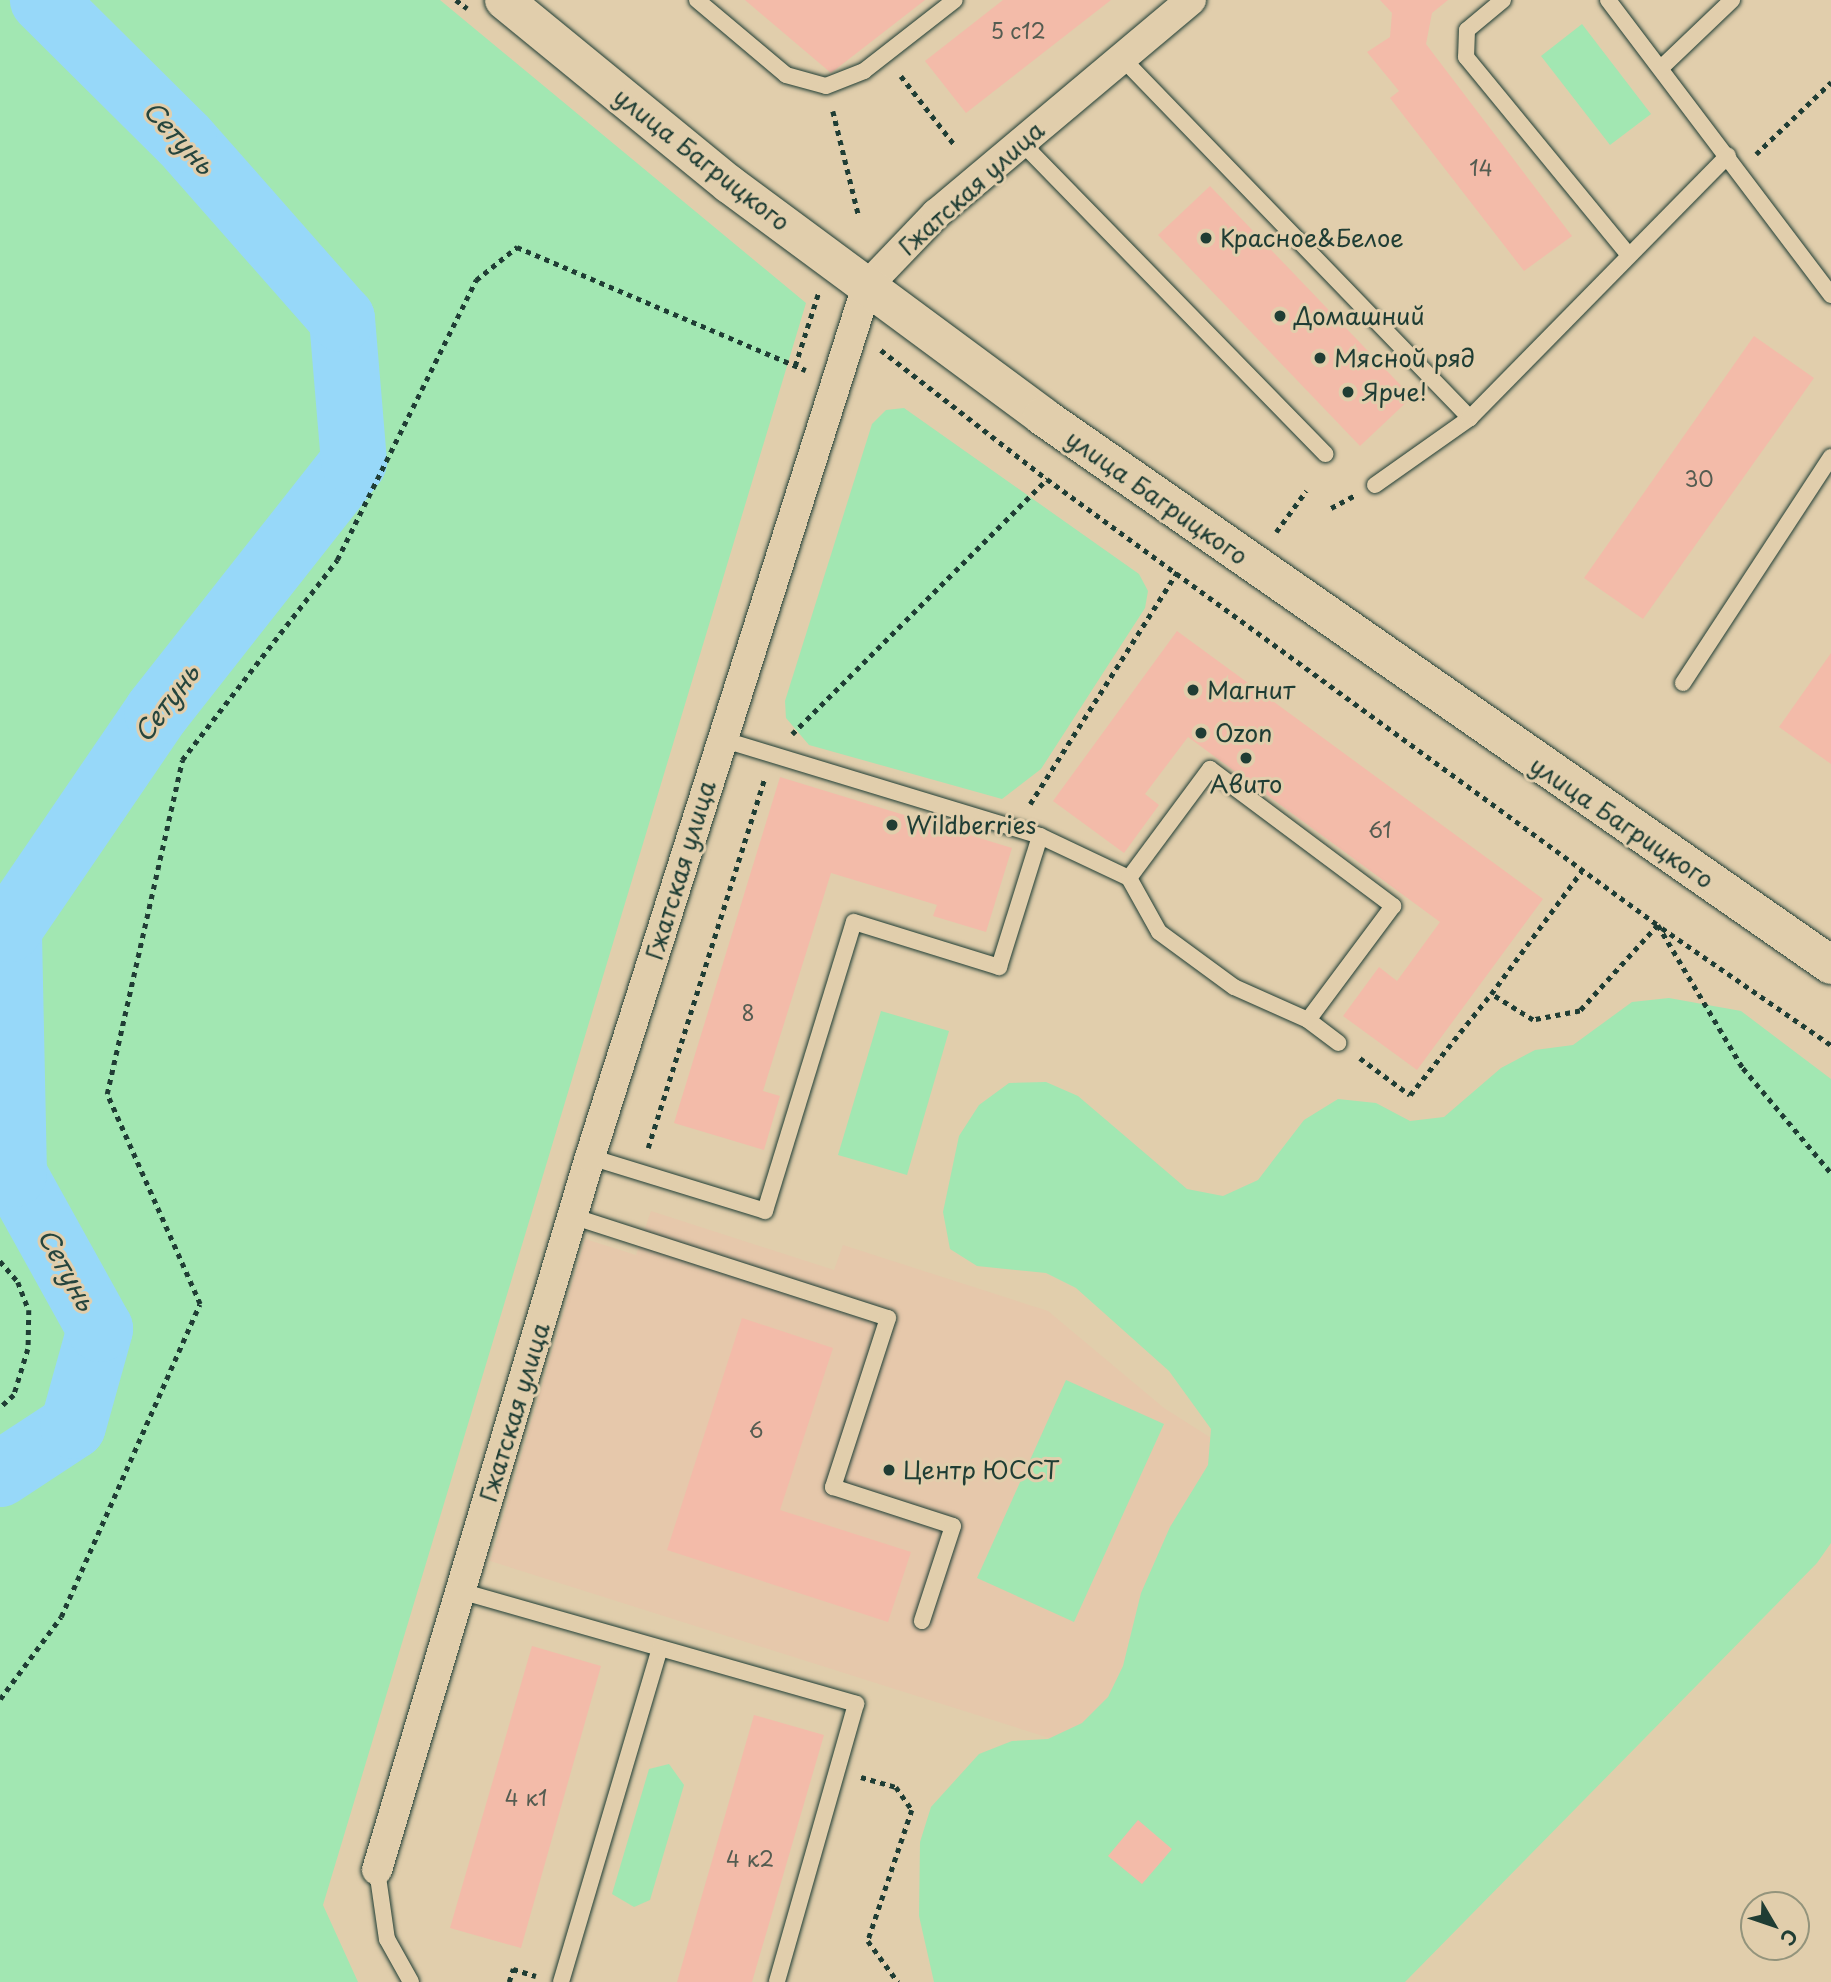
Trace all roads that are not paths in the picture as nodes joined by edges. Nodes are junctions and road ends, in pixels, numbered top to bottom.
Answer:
1 (504, 0) edge
2 (697, 0) edge
3 (955, 0) edge
4 (1191, 0) edge
5 (1503, 0) edge
6 (1608, 0) edge
7 (1732, 0) edge
8 (1122, 58) junction
9 (1662, 67) junction
10 (1021, 142) junction
11 (1728, 155) junction
12 (1627, 253) junction
13 (867, 286) junction
14 (1831, 295) edge
15 (1470, 418) junction
16 (1326, 454) dead end
17 (1831, 457) edge
18 (1375, 485) dead end
19 (1683, 683) dead end
20 (721, 739) junction
21 (1040, 836) junction
22 (1129, 878) junction
23 (1831, 965) edge
24 (1308, 1020) junction
25 (1338, 1043) road end
26 (590, 1157) junction
27 (572, 1216) junction
28 (460, 1591) junction
29 (922, 1621) dead end
30 (660, 1648) junction
31 (377, 1870) joint
32 (554, 1980) edge
33 (411, 1982) edge
34 (777, 1982) edge

1 - 13 street, улица Багрицкого
2 - 3 lane
4 - 8 street, Гжатская улица
5 - 12 lane
6 - 9 lane
7 - 9 lane
8 - 10 street, Гжатская улица
8 - 15 lane
9 - 11 lane
10 - 13 street, Гжатская улица
10 - 16 lane
11 - 12 lane
11 - 14 lane
12 - 15 lane
13 - 20 street, Гжатская улица
13 - 23 street, улица Багрицкого
15 - 18 lane
17 - 19 lane
20 - 21 lane
20 - 26 street, Гжатская улица
21 - 22 lane
21 - 26 lane
22 - 24 lane
22 - 24 lane
24 - 25 lane
26 - 27 street, Гжатская улица
27 - 28 street, Гжатская улица
27 - 29 lane
28 - 30 lane
28 - 31 street, Гжатская улица
30 - 32 lane
30 - 34 lane
31 - 33 lane

